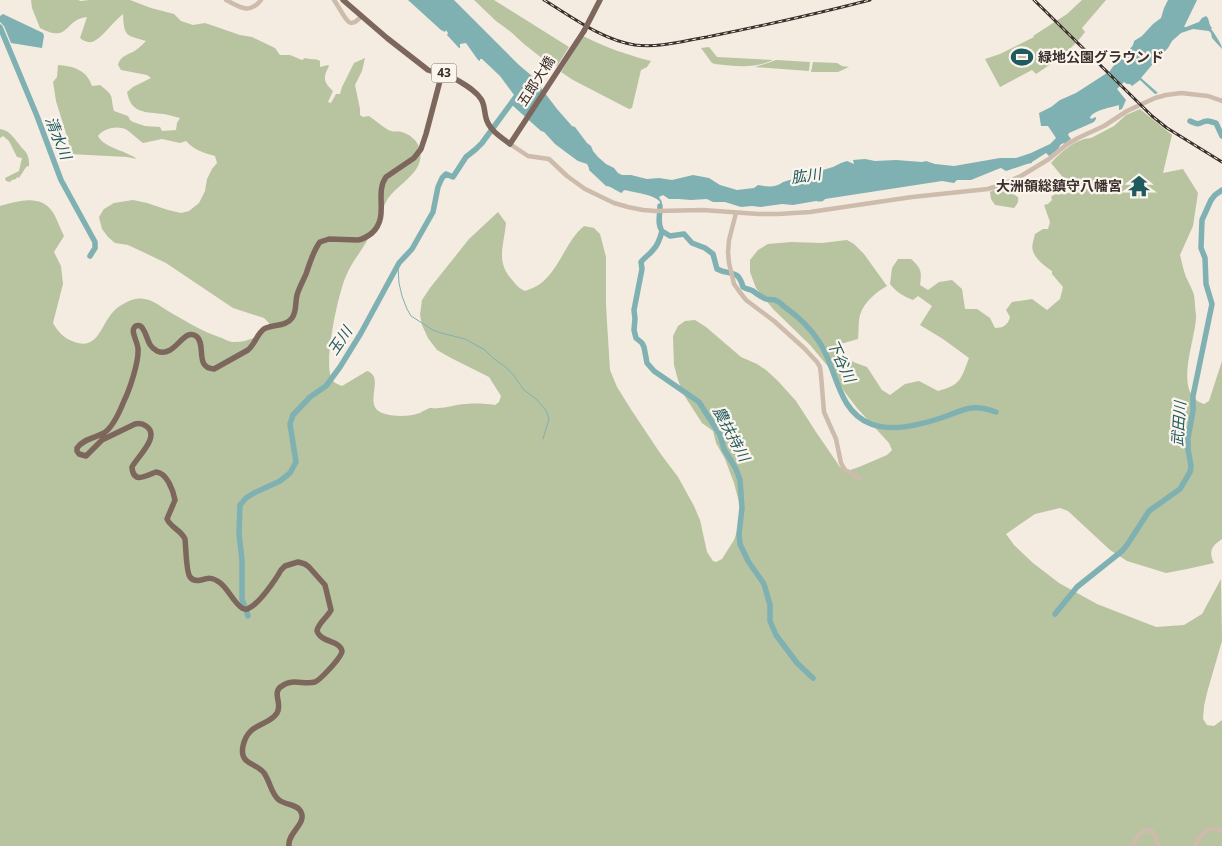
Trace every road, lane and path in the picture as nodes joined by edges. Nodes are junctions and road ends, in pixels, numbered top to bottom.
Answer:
1 (226, 0) edge
2 (261, 0) edge
3 (334, 0) edge
4 (343, 0) edge
5 (600, 0) edge
6 (361, 17) junction
7 (441, 74) junction
8 (1222, 101) edge
9 (510, 144) junction
10 (736, 213) junction
11 (860, 479) dead end
12 (1222, 831) edge
13 (289, 846) edge
14 (1132, 846) edge
15 (1159, 846) edge
16 (1195, 846) edge

1 - 2 street
3 - 6 street
4 - 6 main road, 43
5 - 9 main road, 五郎大橋, bridge
6 - 7 main road, 43
7 - 9 main road, 43
7 - 13 main road
8 - 10 street
9 - 10 street
10 - 11 street
12 - 16 street
14 - 15 street

